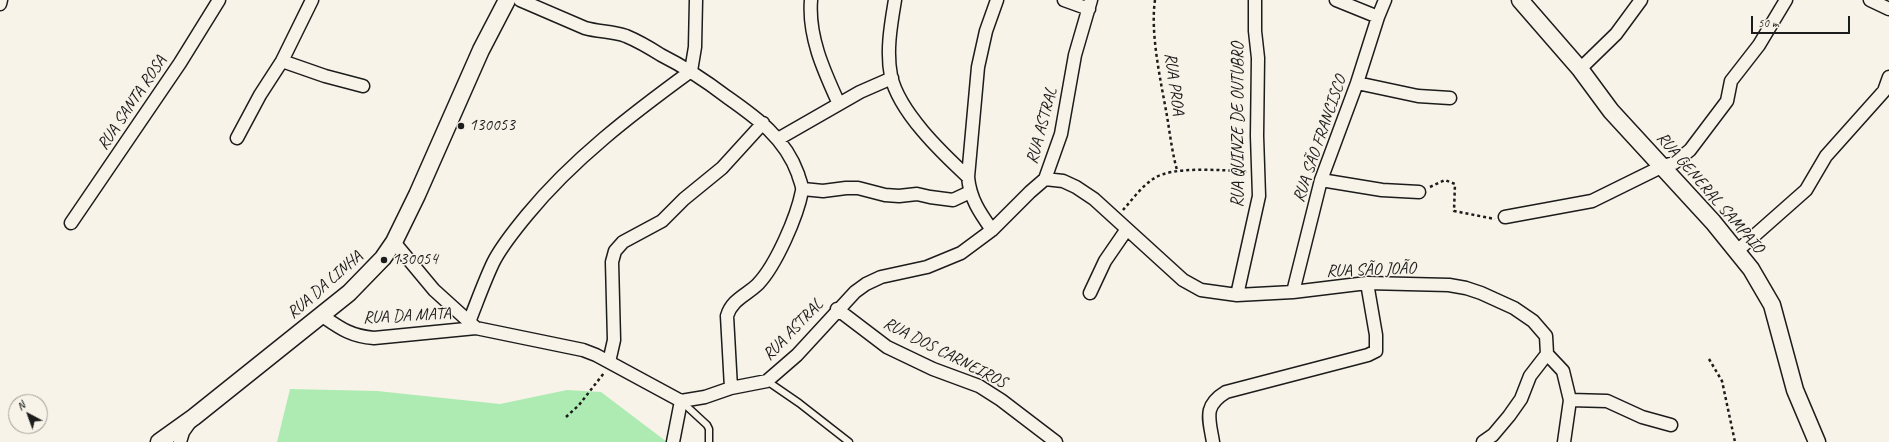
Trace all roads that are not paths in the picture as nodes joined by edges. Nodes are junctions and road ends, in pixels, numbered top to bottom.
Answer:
1 (2, 0) edge
2 (219, 0) edge
3 (312, 0) edge
4 (506, 0) edge
5 (520, 0) edge
6 (696, 0) edge
7 (810, 0) edge
8 (895, 0) edge
9 (996, 0) edge
10 (1064, 0) edge
11 (1255, 0) edge
12 (1336, 0) edge
13 (1385, 0) edge
14 (1520, 0) edge
15 (1641, 0) edge
16 (1786, 0) edge
17 (1870, 0) edge
18 (0, 4) edge
19 (1090, 4) edge
20 (1889, 9) edge
21 (1378, 17) junction
22 (282, 61) junction
23 (1580, 69) junction
24 (691, 71) junction
25 (1889, 77) edge
26 (892, 78) junction
27 (1356, 83) junction
28 (363, 86) dead end
29 (1450, 98) dead end
30 (839, 104) junction
31 (763, 123) junction
32 (237, 138) dead end
33 (778, 139) junction
34 (1663, 166) junction
35 (968, 177) junction
36 (1045, 179) junction
37 (1321, 180) junction
38 (803, 189) junction
39 (970, 192) junction
40 (1419, 192) road end
41 (1505, 217) road end
42 (71, 223) dead end
43 (1127, 229) junction
44 (992, 230) junction
45 (394, 242) junction
46 (1737, 251) junction
47 (1366, 283) junction
48 (1293, 292) junction
49 (1090, 293) dead end
50 (1236, 295) junction
51 (837, 309) junction
52 (321, 315) junction
53 (473, 325) junction
54 (1547, 354) junction
55 (610, 362) junction
56 (767, 381) junction
57 (730, 388) junction
58 (1570, 400) junction
59 (681, 401) junction
60 (1671, 425) dead end
61 (176, 438) edge
62 (159, 442) edge
63 (673, 442) edge
64 (709, 442) edge
65 (849, 442) edge
66 (1056, 442) edge
67 (1212, 442) edge
68 (1483, 442) edge
69 (1564, 442) edge
70 (1818, 442) edge

1 - 18 street
2 - 42 street, RUA SANTA ROSA
3 - 22 street
4 - 45 street, RUA DA LINHA
5 - 24 street
6 - 24 street
7 - 30 street
8 - 26 street
9 - 35 street
10 - 19 street
11 - 50 street, RUA QUINZE DE OUTUBRO
12 - 21 street
13 - 21 street, RUA SÃO FRANCISCO
14 - 23 street, RUA GENERAL SAMPAIO
15 - 23 street
16 - 34 street
17 - 20 street
19 - 36 street, RUA ASTRAL
21 - 27 street, RUA SÃO FRANCISCO
22 - 28 street
22 - 32 street
23 - 34 street, RUA GENERAL SAMPAIO
24 - 31 street
24 - 53 street
25 - 46 street
26 - 30 street
26 - 35 street
27 - 29 street
27 - 37 street, RUA SÃO FRANCISCO
30 - 33 street
31 - 33 street
31 - 55 street
33 - 38 street
34 - 41 street
34 - 46 street, RUA GENERAL SAMPAIO
35 - 39 street
36 - 43 street, RUA SÃO JOÃO
36 - 44 street, RUA ASTRAL
37 - 40 street
37 - 48 street, RUA SÃO FRANCISCO
38 - 39 street
38 - 57 street
39 - 44 street
43 - 49 street
43 - 50 street, RUA SÃO JOÃO
44 - 51 street, RUA ASTRAL
45 - 52 street, RUA DA LINHA
45 - 53 street
46 - 70 street, RUA GENERAL SAMPAIO
47 - 48 street, RUA SÃO JOÃO
47 - 54 street, RUA SÃO JOÃO
47 - 67 street
48 - 50 street, RUA SÃO JOÃO
51 - 56 street, RUA ASTRAL
51 - 66 street, RUA DOS CARNEIROS
52 - 53 street, RUA DA MATA
52 - 61 street, RUA DA LINHA
53 - 55 street
54 - 58 street
54 - 68 street
55 - 59 street
56 - 57 street, RUA ASTRAL
56 - 65 lane
57 - 59 street, RUA ASTRAL
58 - 60 street
58 - 69 street
59 - 63 street
59 - 64 lane
61 - 62 street, RUA DA LINHA

